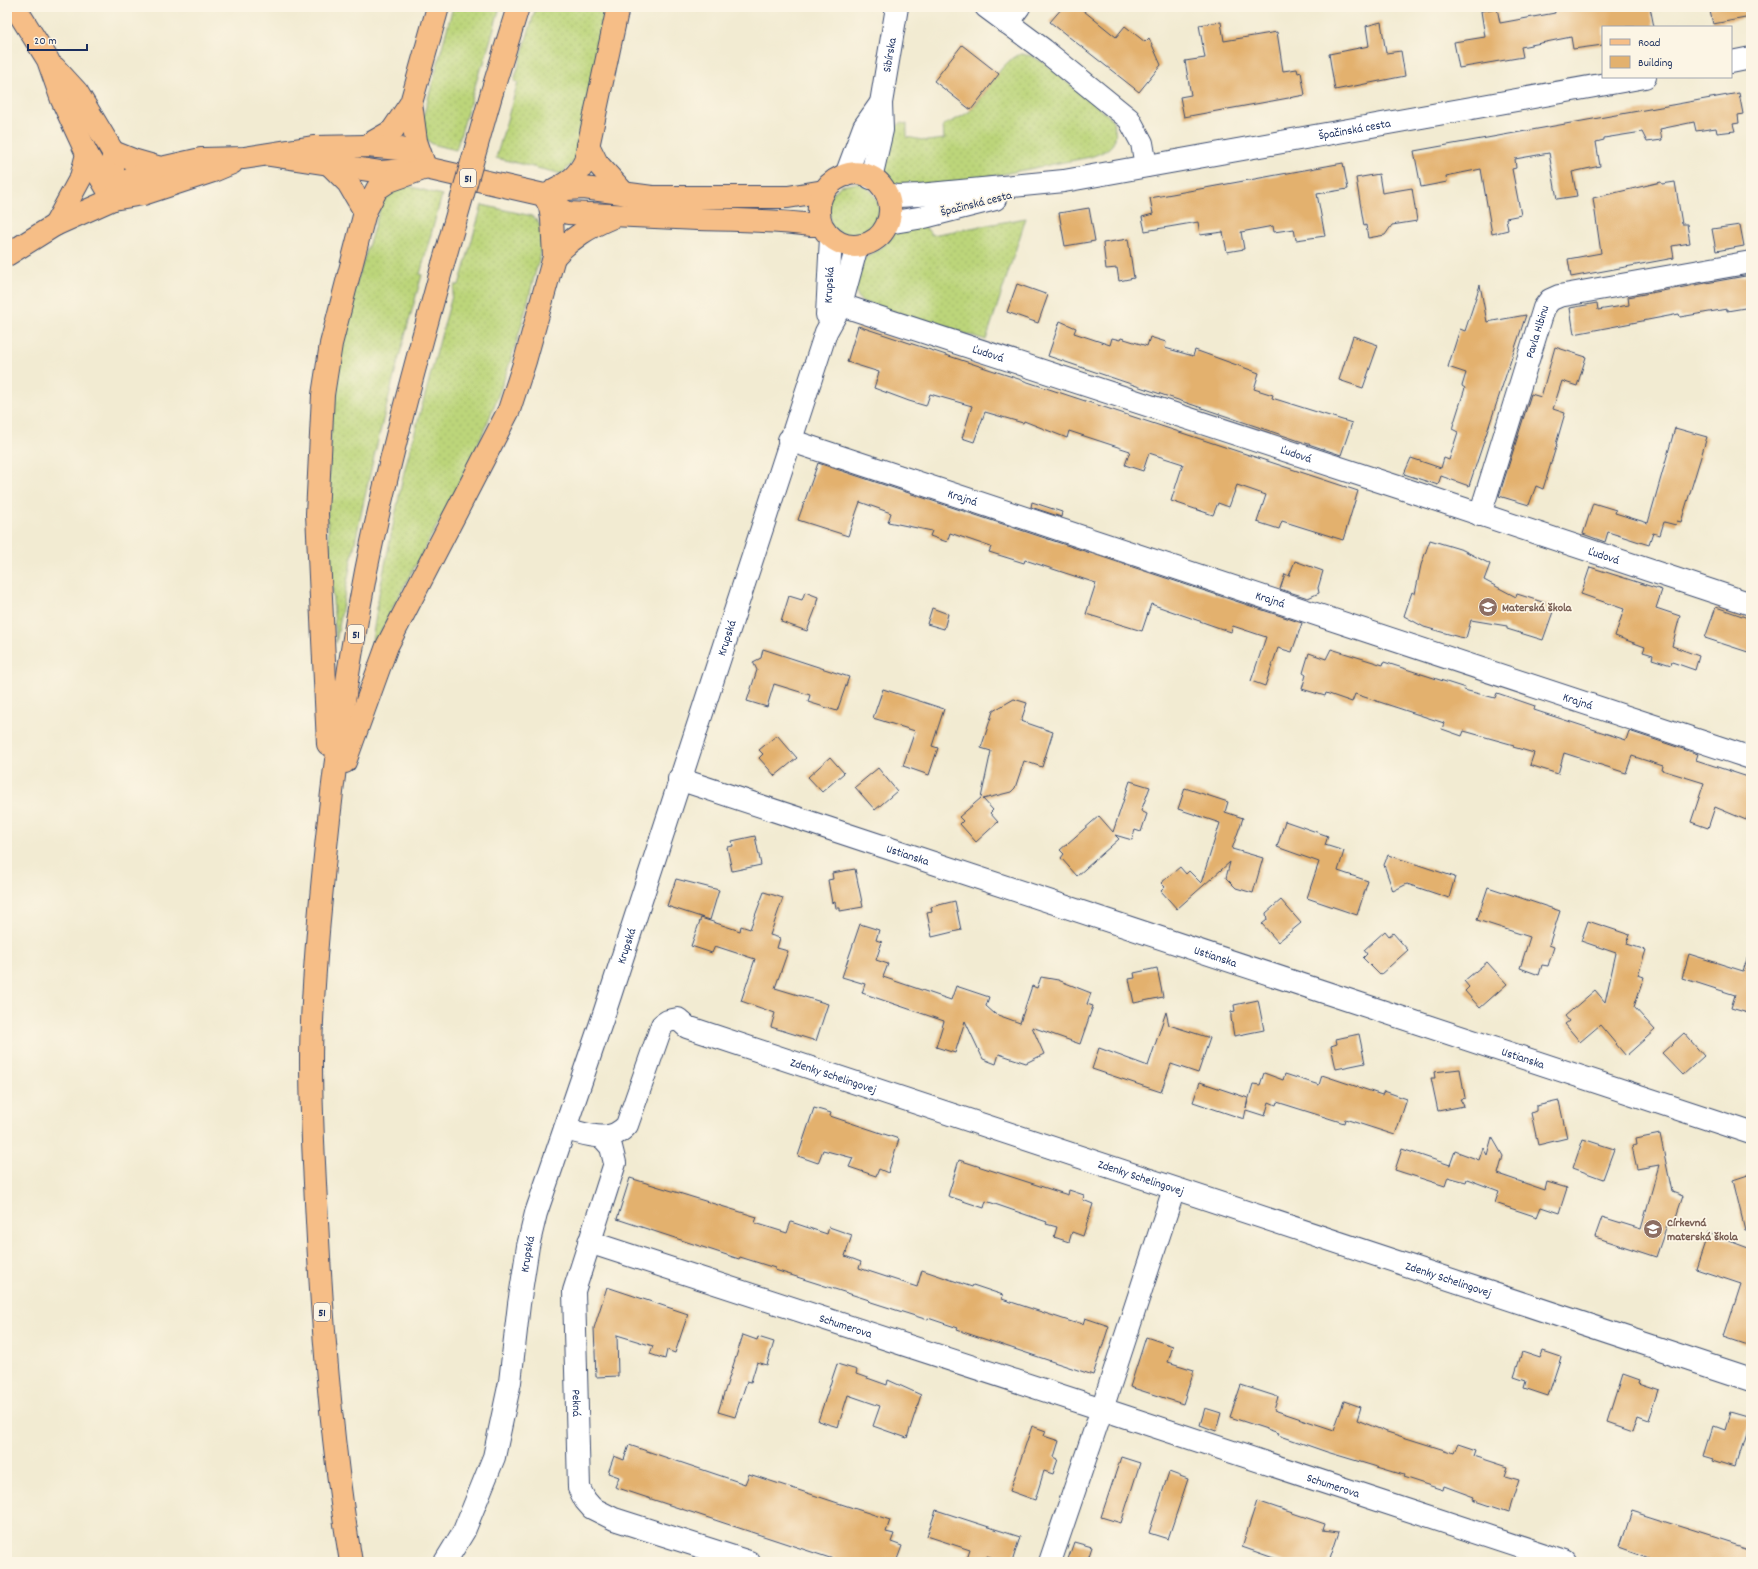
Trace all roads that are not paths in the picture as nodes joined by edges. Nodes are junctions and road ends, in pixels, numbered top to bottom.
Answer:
1 (15, 7) edge
2 (438, 7) edge
3 (518, 7) edge
4 (618, 7) edge
5 (897, 7) edge
6 (986, 7) edge
7 (1013, 15) edge
8 (1751, 58) edge
9 (48, 60) junction
10 (1732, 62) edge
11 (1639, 78) edge
12 (881, 102) junction
13 (411, 103) junction
14 (588, 145) junction
15 (366, 146) junction
16 (113, 152) junction
17 (87, 154) junction
18 (270, 155) junction
19 (244, 158) junction
20 (328, 164) junction
21 (1146, 166) junction
22 (161, 168) junction
23 (426, 168) junction
24 (846, 175) junction
25 (871, 178) junction
26 (1064, 181) junction
27 (824, 191) junction
28 (625, 194) junction
29 (887, 194) junction
30 (544, 195) junction
31 (113, 199) junction
32 (365, 212) junction
33 (617, 215) junction
34 (888, 224) junction
35 (55, 225) junction
36 (827, 232) junction
37 (857, 246) junction
38 (7, 255) edge
39 (554, 257) junction
40 (1751, 262) edge
41 (841, 305) junction
42 (826, 332) junction
43 (789, 440) junction
44 (1480, 515) junction
45 (1751, 604) edge
46 (1751, 758) edge
47 (680, 778) junction
48 (330, 804) junction
49 (565, 1128) junction
50 (1751, 1133) edge
51 (603, 1138) junction
52 (1174, 1189) junction
53 (589, 1242) junction
54 (1751, 1379) edge
55 (1102, 1409) junction
56 (351, 1562) edge
57 (445, 1562) edge
58 (748, 1562) edge
59 (1050, 1562) edge
60 (1566, 1562) edge

1 - 9 main road
2 - 13 main road
3 - 48 main road, 51, bridge
4 - 14 main road
5 - 12 street, Sibírska
6 - 7 street
7 - 21 street
8 - 10 street
9 - 16 main road
9 - 17 main road
11 - 21 street, Špačinská cesta
12 - 24 street, Sibírska
12 - 25 street, Sibírska
13 - 15 main road
13 - 23 main road
14 - 28 main road
14 - 30 main road
15 - 18 main road
15 - 23 main road
16 - 22 main road
16 - 31 main road
17 - 31 main road
17 - 35 main road
18 - 19 main road
18 - 20 main road
19 - 22 main road
19 - 31 main road
20 - 23 main road
20 - 32 main road
21 - 26 street, Špačinská cesta
22 - 31 main road
23 - 30 main road
23 - 32 main road
24 - 25 main road
24 - 27 main road
25 - 29 main road
26 - 29 street, Špačinská cesta
26 - 34 street, Špačinská cesta
27 - 28 main road
27 - 36 main road
28 - 30 main road
29 - 34 main road
30 - 33 main road
30 - 39 main road
31 - 35 main road
32 - 48 main road
33 - 36 main road
33 - 39 main road
34 - 37 main road
35 - 38 main road
36 - 37 main road
36 - 42 street, Krupská
37 - 41 street, Krupská
39 - 48 main road
40 - 44 street, Pavla Hlbinu
41 - 42 street, Krupská
41 - 44 street, Ľudová
42 - 43 street, Krupská
43 - 46 street, Krajná
43 - 47 street, Krupská
44 - 45 street, Ľudová
47 - 49 street, Krupská
47 - 50 street, Ustianska
48 - 56 main road, 51
49 - 51 street
49 - 57 street, Krupská
51 - 52 street, Zdenky Schelingovej
51 - 53 street, Pekná
52 - 54 street, Zdenky Schelingovej
52 - 55 street
53 - 55 street, Schumerova
53 - 58 street, Pekná
55 - 59 street
55 - 60 street, Schumerova

